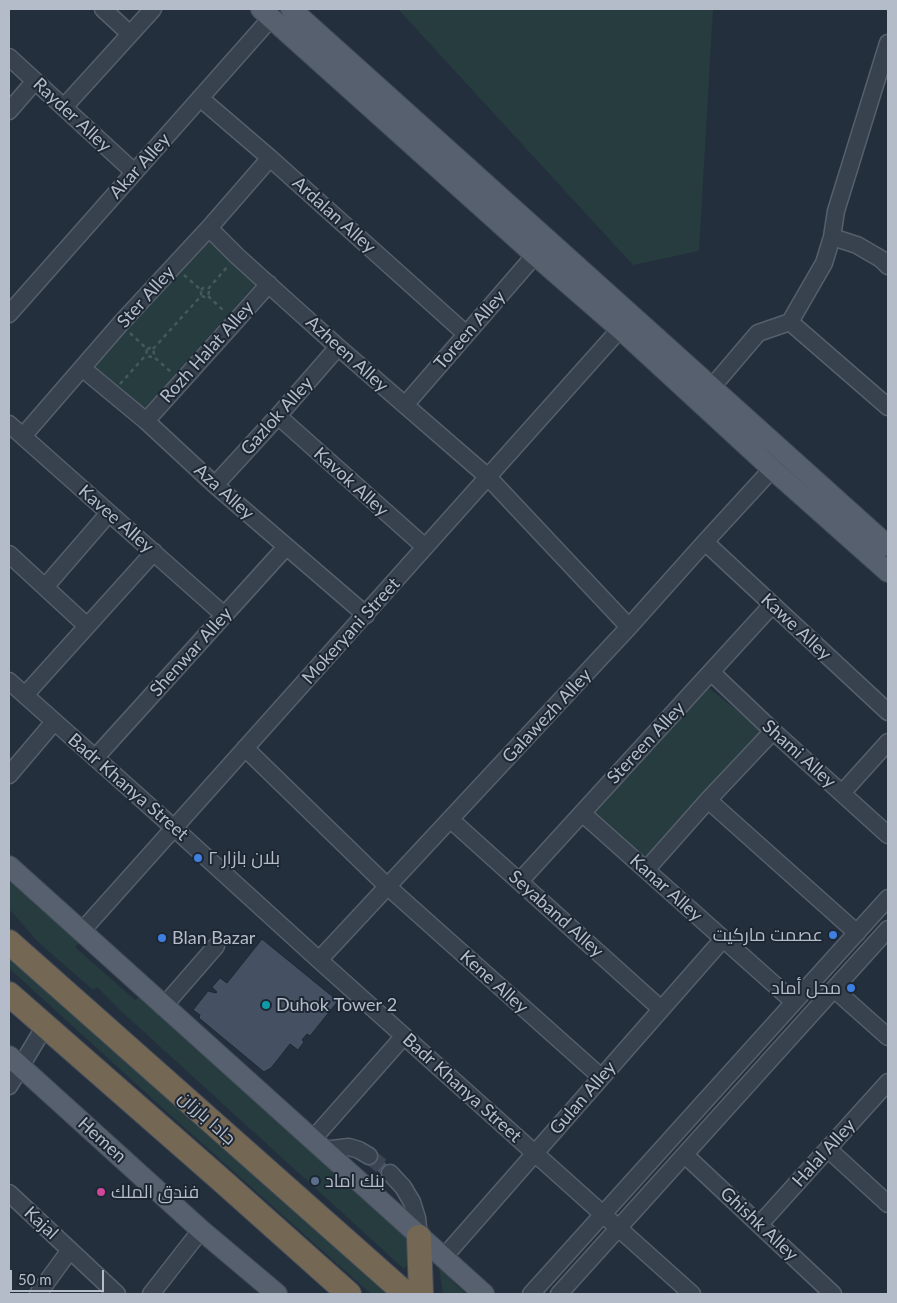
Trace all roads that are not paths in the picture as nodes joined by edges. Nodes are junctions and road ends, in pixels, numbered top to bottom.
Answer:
1 (103, 9) edge
2 (153, 9) edge
3 (295, 10) edge
4 (266, 13) edge
5 (130, 34) junction
6 (888, 43) edge
7 (9, 57) edge
8 (35, 81) junction
9 (200, 98) junction
10 (64, 107) junction
11 (9, 111) edge
12 (270, 158) junction
13 (134, 172) junction
14 (209, 228) junction
15 (832, 237) junction
16 (535, 255) junction
17 (888, 266) edge
18 (269, 284) junction
19 (11, 306) edge
20 (790, 322) junction
21 (620, 329) junction
22 (466, 334) junction
23 (338, 347) junction
24 (82, 368) junction
25 (712, 387) junction
26 (404, 405) junction
27 (888, 408) edge
28 (278, 416) junction
29 (146, 421) junction
30 (9, 424) edge
31 (22, 436) junction
32 (772, 469) junction
33 (488, 477) junction
34 (215, 484) junction
35 (109, 513) junction
36 (704, 542) junction
37 (888, 546) edge
38 (286, 547) junction
39 (425, 547) junction
40 (154, 552) junction
41 (9, 554) edge
42 (888, 572) edge
43 (45, 588) junction
44 (772, 605) junction
45 (224, 615) junction
46 (366, 615) junction
47 (87, 626) junction
48 (629, 628) junction
49 (711, 672) junction
50 (9, 681) edge
51 (25, 695) junction
52 (888, 712) edge
53 (54, 722) junction
54 (773, 731) junction
55 (888, 742) edge
56 (245, 748) junction
57 (95, 758) junction
58 (9, 775) edge
59 (842, 793) junction
60 (708, 800) junction
61 (582, 813) junction
62 (451, 820) junction
63 (174, 828) junction
64 (888, 835) edge
65 (9, 866) edge
66 (646, 870) junction
67 (520, 881) junction
68 (387, 886) junction
69 (888, 898) edge
70 (888, 929) edge
71 (81, 932) junction
72 (857, 933) junction
73 (723, 939) junction
74 (9, 942) edge
75 (216, 946) dead end
76 (319, 960) junction
77 (834, 989) junction
78 (9, 994) edge
79 (794, 1002) junction
80 (163, 1007) junction
81 (661, 1009) junction
82 (45, 1026) junction
83 (404, 1036) junction
84 (888, 1037) edge
85 (15, 1062) edge
86 (601, 1077) junction
87 (888, 1082) edge
88 (9, 1086) edge
89 (318, 1145) junction
90 (828, 1148) junction
91 (534, 1153) junction
92 (685, 1155) junction
93 (370, 1156) tunnel mouth
94 (390, 1173) tunnel mouth
95 (9, 1193) edge
96 (888, 1204) edge
97 (603, 1214) junction
98 (760, 1224) junction
99 (619, 1229) junction
100 (201, 1230) junction
101 (419, 1237) junction
102 (70, 1250) junction
103 (443, 1258) junction
104 (38, 1294) edge
105 (117, 1294) edge
106 (151, 1294) edge
107 (278, 1294) edge
108 (349, 1294) edge
109 (406, 1294) edge
110 (421, 1294) edge
111 (484, 1294) edge
112 (531, 1294) edge
113 (559, 1294) edge
114 (692, 1294) edge
115 (833, 1294) edge

1 - 5 street
2 - 5 street
3 - 25 main road
4 - 9 street, Akar Alley
4 - 16 main road
5 - 10 street
6 - 15 street
7 - 8 street, Rayder Alley
8 - 10 street, Rayder Alley
8 - 11 street
9 - 12 street, Ardalan Alley
9 - 13 street, Akar Alley
10 - 13 street, Rayder Alley
12 - 14 street, Ster Alley
12 - 22 street, Ardalan Alley
13 - 19 street, Akar Alley
14 - 18 street, Azheen Alley
14 - 24 street, Ster Alley
15 - 17 street
15 - 20 street
16 - 21 main road
16 - 22 street, Toreen Alley
18 - 23 street, Azheen Alley
18 - 29 street, Rozh Halat Alley
20 - 25 street
20 - 27 street
21 - 32 main road
21 - 33 street, Mokeryani Street
22 - 26 street, Toreen Alley
23 - 26 street, Azheen Alley
23 - 28 street, Gazlok Alley
24 - 29 street, Aza Alley
24 - 31 street, Ster Alley
25 - 37 main road
26 - 33 street, Azheen Alley
28 - 34 street, Gazlok Alley
28 - 39 street, Kavok Alley
29 - 34 street, Aza Alley
30 - 31 street, Kavee Alley
31 - 35 street, Kavee Alley
32 - 36 street, Galawezh Alley
32 - 42 main road
33 - 39 street, Mokeryani Street
33 - 48 street, Azheen Alley
34 - 38 street, Aza Alley
35 - 40 street, Kavee Alley
35 - 43 street
36 - 44 street, Kawe Alley
36 - 48 street, Galawezh Alley
38 - 45 street, Shenwar Alley
38 - 46 street, Aza Alley
39 - 46 street, Mokeryani Street
40 - 45 street, Kavee Alley
40 - 47 street
41 - 43 street
43 - 47 street
44 - 49 street, Stereen Alley
44 - 52 street, Kawe Alley
45 - 57 street, Shenwar Alley
46 - 56 street, Mokeryani Street
47 - 51 street
48 - 62 street, Galawezh Alley
49 - 54 street, Shami Alley
49 - 61 street, Stereen Alley
50 - 51 street, Badr Khanya Street
51 - 53 street, Badr Khanya Street
53 - 57 street, Badr Khanya Street
53 - 58 street
54 - 59 street, Shami Alley
54 - 60 street
55 - 59 street
56 - 63 street, Mokeryani Street
56 - 68 street, Kene Alley
57 - 63 street, Badr Khanya Street
59 - 64 street, Shami Alley
60 - 66 street
60 - 72 street
61 - 66 street, Kanar Alley
61 - 67 street, Stereen Alley
62 - 67 street, Seyaband Alley
62 - 68 street, Galawezh Alley
63 - 71 street, Mokeryani Street
63 - 76 street, Badr Khanya Street
65 - 71 main road
66 - 73 street, Kanar Alley
67 - 81 street, Seyaband Alley
68 - 76 street, Galawezh Alley
68 - 86 street, Kene Alley
69 - 72 street
70 - 77 street
71 - 80 main road
72 - 79 street
73 - 79 street, Kanar Alley
73 - 81 street, Gulan Alley
74 - 109 highway, جادا بارزان
75 - 80 street
76 - 83 street, Badr Khanya Street
77 - 84 street
77 - 92 street
78 - 82 highway, جادا بارزان
79 - 97 street
80 - 89 main road
81 - 86 street, Gulan Alley
82 - 85 street
82 - 108 highway, جادا بارزان
83 - 89 street
83 - 91 street, Badr Khanya Street
85 - 88 street
85 - 100 main road, Hemen
86 - 91 street, Gulan Alley
87 - 90 street, Halal Alley
89 - 93 street
89 - 101 main road
90 - 96 street
90 - 98 street, Halal Alley
91 - 97 street, Badr Khanya Street
91 - 103 street, Gulan Alley
92 - 98 street, Ghishk Alley
92 - 99 street
94 - 101 street
95 - 102 street, Kajal
97 - 99 street, Badr Khanya Street
97 - 112 street
98 - 115 street, Ghishk Alley
99 - 113 street
99 - 114 street
100 - 106 street
100 - 107 main road, Hemen
101 - 103 main road
101 - 110 highway
102 - 104 street
102 - 105 street, Kajal
103 - 111 main road

